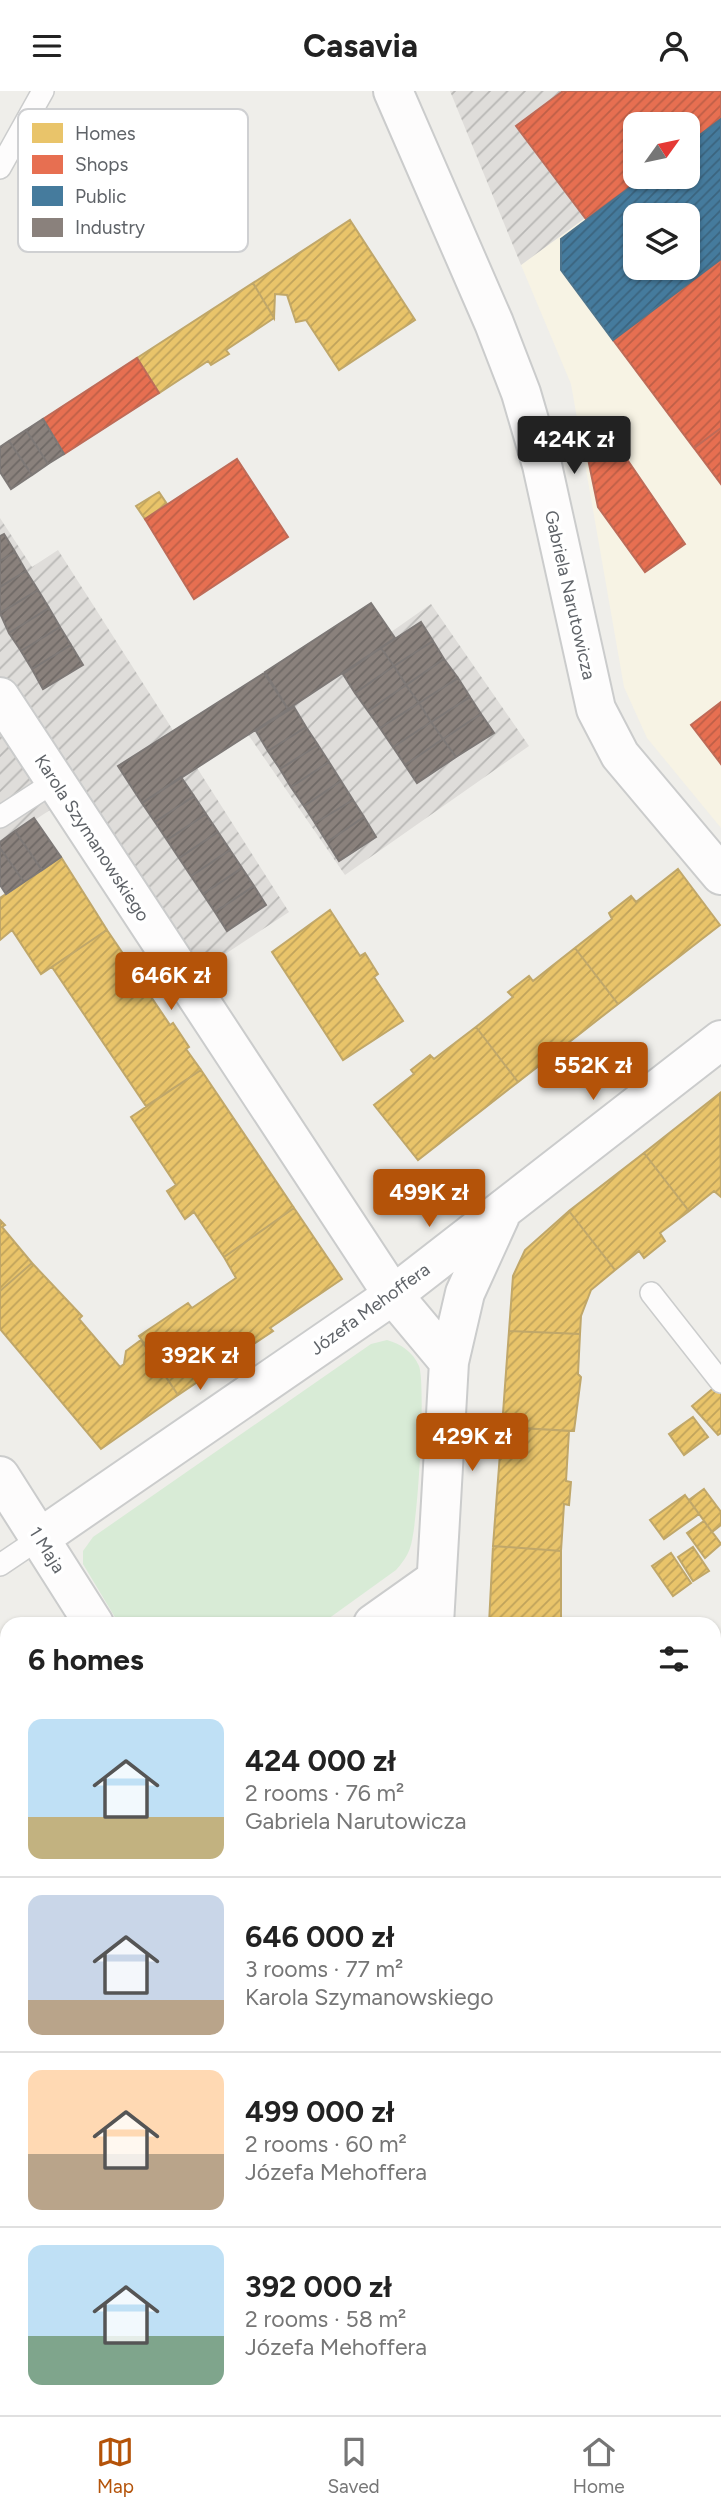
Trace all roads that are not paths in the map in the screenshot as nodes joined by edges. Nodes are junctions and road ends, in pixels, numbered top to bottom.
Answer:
1 (43, 91) edge
2 (393, 91) edge
3 (33, 109) edge
4 (18, 136) edge
5 (0, 168) edge
6 (0, 697) edge
7 (54, 782) junction
8 (0, 817) edge
9 (721, 876) edge
10 (721, 1039) edge
11 (502, 1211) junction
12 (651, 1293) dead end
13 (393, 1295) junction
14 (449, 1362) junction
15 (721, 1382) edge
16 (0, 1476) edge
17 (40, 1538) junction
18 (0, 1565) edge
19 (435, 1580) junction
20 (90, 1617) edge
21 (383, 1617) edge
22 (434, 1617) edge

1 - 3 lane
2 - 9 street, Gabriela Narutowicza
4 - 5 lane
6 - 7 street, Karola Szymanowskiego
7 - 8 lane
7 - 13 street, Karola Szymanowskiego
10 - 11 street, Józefa Mehoffera
11 - 13 street, Józefa Mehoffera
11 - 14 street
12 - 15 lane
13 - 14 street, Karola Szymanowskiego
13 - 17 street, Józefa Mehoffera
14 - 19 street
16 - 17 street, 1 Maja
17 - 18 lane
17 - 20 street, 1 Maja
19 - 21 street
19 - 22 street

